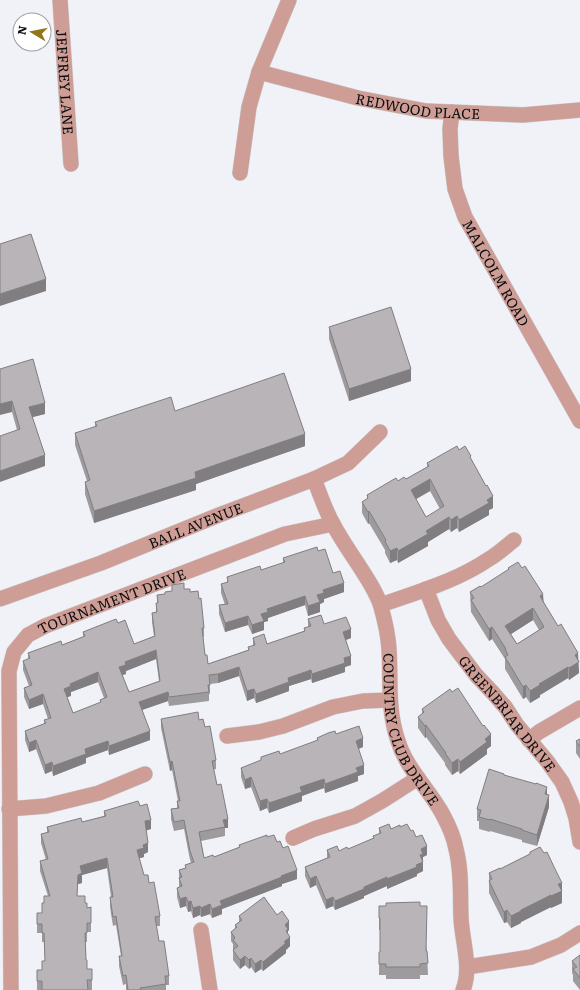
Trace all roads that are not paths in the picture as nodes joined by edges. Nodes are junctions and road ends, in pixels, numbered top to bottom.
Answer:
1 (60, 0) edge
2 (286, 1) edge
3 (259, 72) junction
4 (580, 110) edge
5 (452, 112) junction
6 (71, 164) dead end
7 (240, 173) dead end
8 (580, 421) edge
9 (380, 432) dead end
10 (314, 479) junction
11 (333, 524) junction
12 (514, 540) dead end
13 (426, 589) junction
14 (0, 599) edge
15 (381, 605) junction
16 (390, 700) junction
17 (580, 708) edge
18 (227, 736) dead end
19 (529, 740) junction
20 (145, 774) dead end
21 (418, 778) junction
22 (9, 809) junction
23 (293, 838) dead end
24 (580, 842) edge
25 (201, 930) dead end
26 (580, 933) edge
27 (467, 967) junction
28 (11, 990) edge
29 (210, 990) edge
30 (462, 990) edge

1 - 6 street, JEFFREY LANE
2 - 3 street
3 - 5 street, REDWOOD PLACE
3 - 7 street
4 - 5 street, REDWOOD PLACE
5 - 8 street, MALCOLM ROAD
9 - 10 street, BALL AVENUE
10 - 11 street, COUNTRY CLUB DRIVE
10 - 14 street, BALL AVENUE
11 - 15 street, COUNTRY CLUB DRIVE
11 - 22 street, TOURNAMENT DRIVE
12 - 13 street
13 - 15 street
13 - 19 street, GREENBRIAR DRIVE
15 - 16 street, COUNTRY CLUB DRIVE
16 - 18 street
16 - 21 street, COUNTRY CLUB DRIVE
17 - 19 street
19 - 24 street, GREENBRIAR DRIVE
20 - 22 street
21 - 23 street
21 - 27 street, COUNTRY CLUB DRIVE
22 - 28 street, TOURNAMENT DRIVE
25 - 29 street
26 - 27 street
27 - 30 street, COUNTRY CLUB DRIVE

